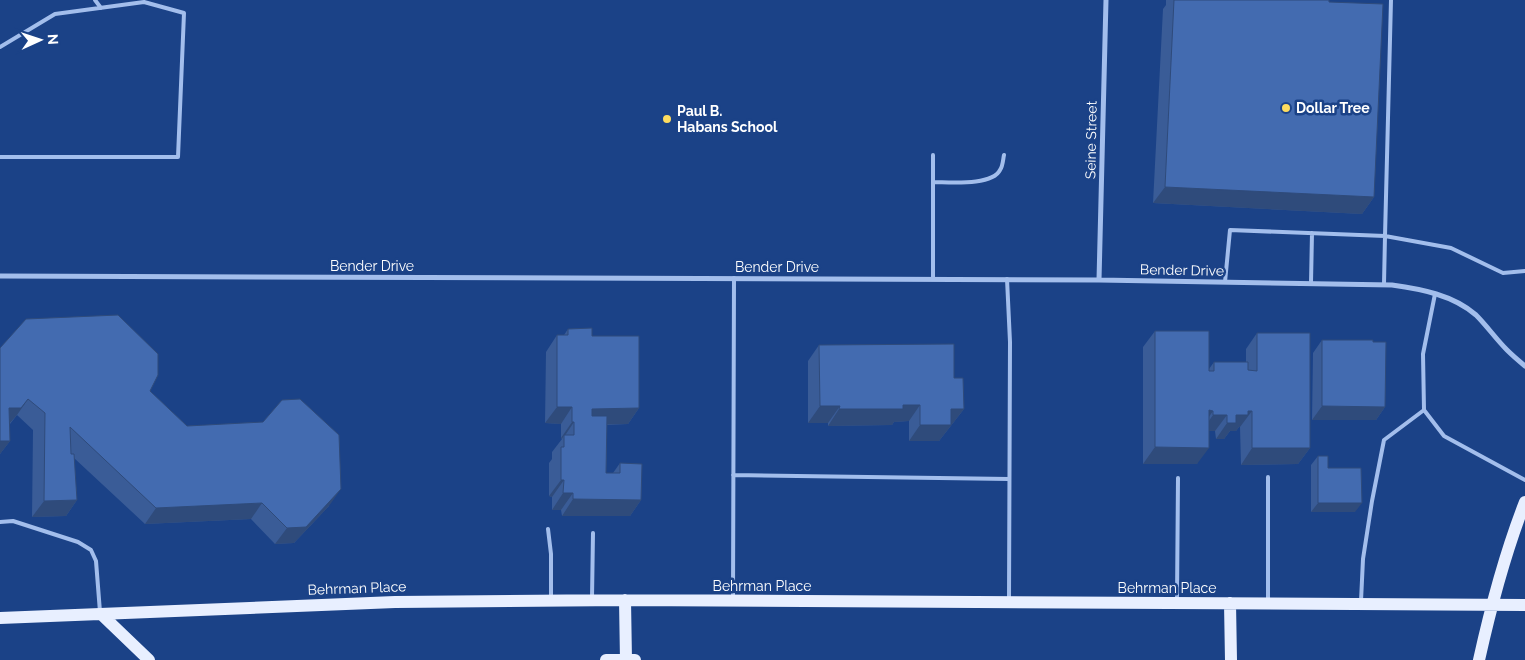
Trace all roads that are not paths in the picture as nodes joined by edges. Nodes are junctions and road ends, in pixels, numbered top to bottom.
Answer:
1 (95, 0) edge
2 (1106, 0) edge
3 (1391, 0) edge
4 (101, 8) junction
5 (0, 47) edge
6 (933, 154) dead end
7 (1004, 155) dead end
8 (0, 157) edge
9 (933, 182) junction
10 (1312, 233) junction
11 (1385, 236) junction
12 (1525, 271) edge
13 (0, 276) edge
14 (734, 278) junction
15 (933, 279) junction
16 (1007, 279) junction
17 (1099, 280) junction
18 (1225, 282) junction
19 (1311, 283) junction
20 (1384, 284) junction
21 (1435, 294) junction
22 (1525, 366) edge
23 (1424, 410) junction
24 (733, 475) junction
25 (1268, 477) dead end
26 (1178, 478) dead end
27 (1009, 479) junction
28 (1525, 480) edge
29 (1525, 502) edge
30 (0, 522) edge
31 (548, 529) dead end
32 (593, 533) dead end
33 (592, 600) junction
34 (626, 600) junction
35 (551, 601) junction
36 (733, 601) junction
37 (1009, 602) junction
38 (1177, 603) junction
39 (1230, 603) junction
40 (1268, 603) junction
41 (1361, 604) junction
42 (1525, 604) edge
43 (1491, 605) junction
44 (100, 614) junction
45 (0, 618) edge
46 (149, 660) edge
47 (606, 660) edge
48 (626, 660) edge
49 (635, 660) edge
50 (1231, 660) edge
51 (1479, 660) edge

1 - 4 lane
2 - 17 street, Seine Street
3 - 11 lane
4 - 5 lane
4 - 8 lane
6 - 9 lane
7 - 9 lane
9 - 15 lane
10 - 11 lane
10 - 18 lane
10 - 19 lane
11 - 12 lane
11 - 20 lane
13 - 14 street, Bender Drive
14 - 15 street, Bender Drive
14 - 24 lane
15 - 16 street, Bender Drive
16 - 17 street, Bender Drive
16 - 27 lane
17 - 18 street, Bender Drive
18 - 19 street, Bender Drive
19 - 20 street, Bender Drive
20 - 21 street, Bender Drive
21 - 22 street, Bender Drive
21 - 23 lane
23 - 28 lane
23 - 41 lane
24 - 27 lane
24 - 36 lane
25 - 40 lane
26 - 38 lane
27 - 37 lane
29 - 43 main road
30 - 44 lane
31 - 35 lane
32 - 33 lane
33 - 34 main road, Behrman Place
33 - 35 main road, Behrman Place
34 - 36 main road, Behrman Place
34 - 48 main road
35 - 44 main road, Behrman Place
36 - 37 main road, Behrman Place
37 - 38 main road, Behrman Place
38 - 39 main road, Behrman Place
39 - 40 main road, Behrman Place
39 - 50 main road
40 - 41 main road, Behrman Place
41 - 43 main road, Behrman Place
42 - 43 main road, Behrman Place
43 - 51 main road
44 - 45 main road, Behrman Place
44 - 46 main road
47 - 48 main road
48 - 49 main road

